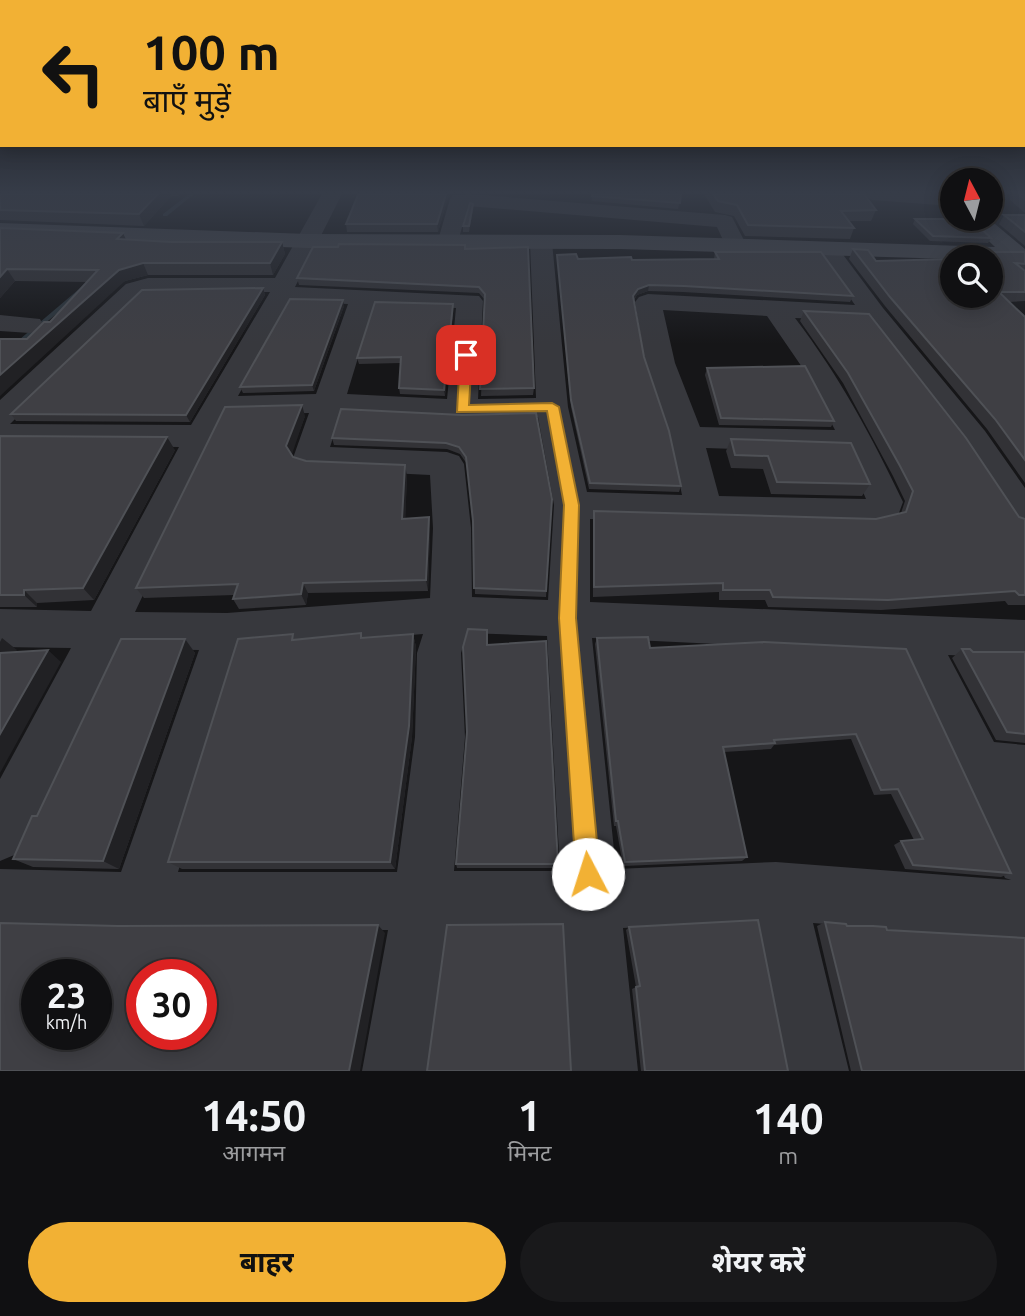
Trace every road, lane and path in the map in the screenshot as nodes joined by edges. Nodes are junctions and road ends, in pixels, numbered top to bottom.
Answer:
1 (306, 244) edge
2 (541, 244) edge
3 (638, 244) edge
4 (1005, 244) edge
5 (736, 246) joint
6 (827, 248) junction
7 (1021, 258) edge
8 (282, 290) junction
9 (363, 298) junction
10 (775, 309) junction
11 (874, 314) junction
12 (0, 323) edge
13 (30, 325) dead end
14 (330, 403) junction
15 (552, 407) junction
16 (462, 409) junction
17 (0, 417) edge
18 (210, 421) junction
19 (0, 435) edge
20 (687, 437) junction
21 (858, 442) junction
22 (572, 505) junction
23 (703, 507) junction
24 (1025, 516) edge
25 (451, 614) junction
26 (568, 618) junction
27 (0, 628) edge
28 (104, 629) junction
29 (227, 632) junction
30 (915, 634) junction
31 (1025, 639) edge
32 (1002, 769) edge
33 (0, 834) edge
34 (1025, 858) edge
35 (776, 891) junction
36 (0, 898) edge
37 (423, 900) junction
38 (590, 900) junction
39 (141, 902) junction
40 (1025, 911) edge
41 (396, 1071) edge
42 (604, 1071) edge
43 (815, 1071) edge

1 - 8 street
2 - 15 street
3 - 5 main road
4 - 7 main road
5 - 6 main road
6 - 7 main road
6 - 11 street
8 - 9 street
8 - 17 street
8 - 18 street
9 - 14 street
9 - 16 street
10 - 11 street
10 - 20 street
10 - 21 street
11 - 24 street
12 - 13 street
14 - 16 street
14 - 18 street
14 - 25 street
15 - 16 street
15 - 22 street
18 - 19 street
18 - 28 street
20 - 21 street
20 - 23 street
21 - 23 street
22 - 23 street
22 - 26 street
25 - 26 street
25 - 29 street
25 - 37 street
26 - 30 street
26 - 38 street
27 - 28 street
28 - 29 street
28 - 33 street
29 - 39 street
30 - 31 street
30 - 32 street
32 - 34 street
35 - 38 street
35 - 40 street
35 - 43 street
36 - 39 street
37 - 38 street
37 - 39 street
37 - 41 street
38 - 42 street

